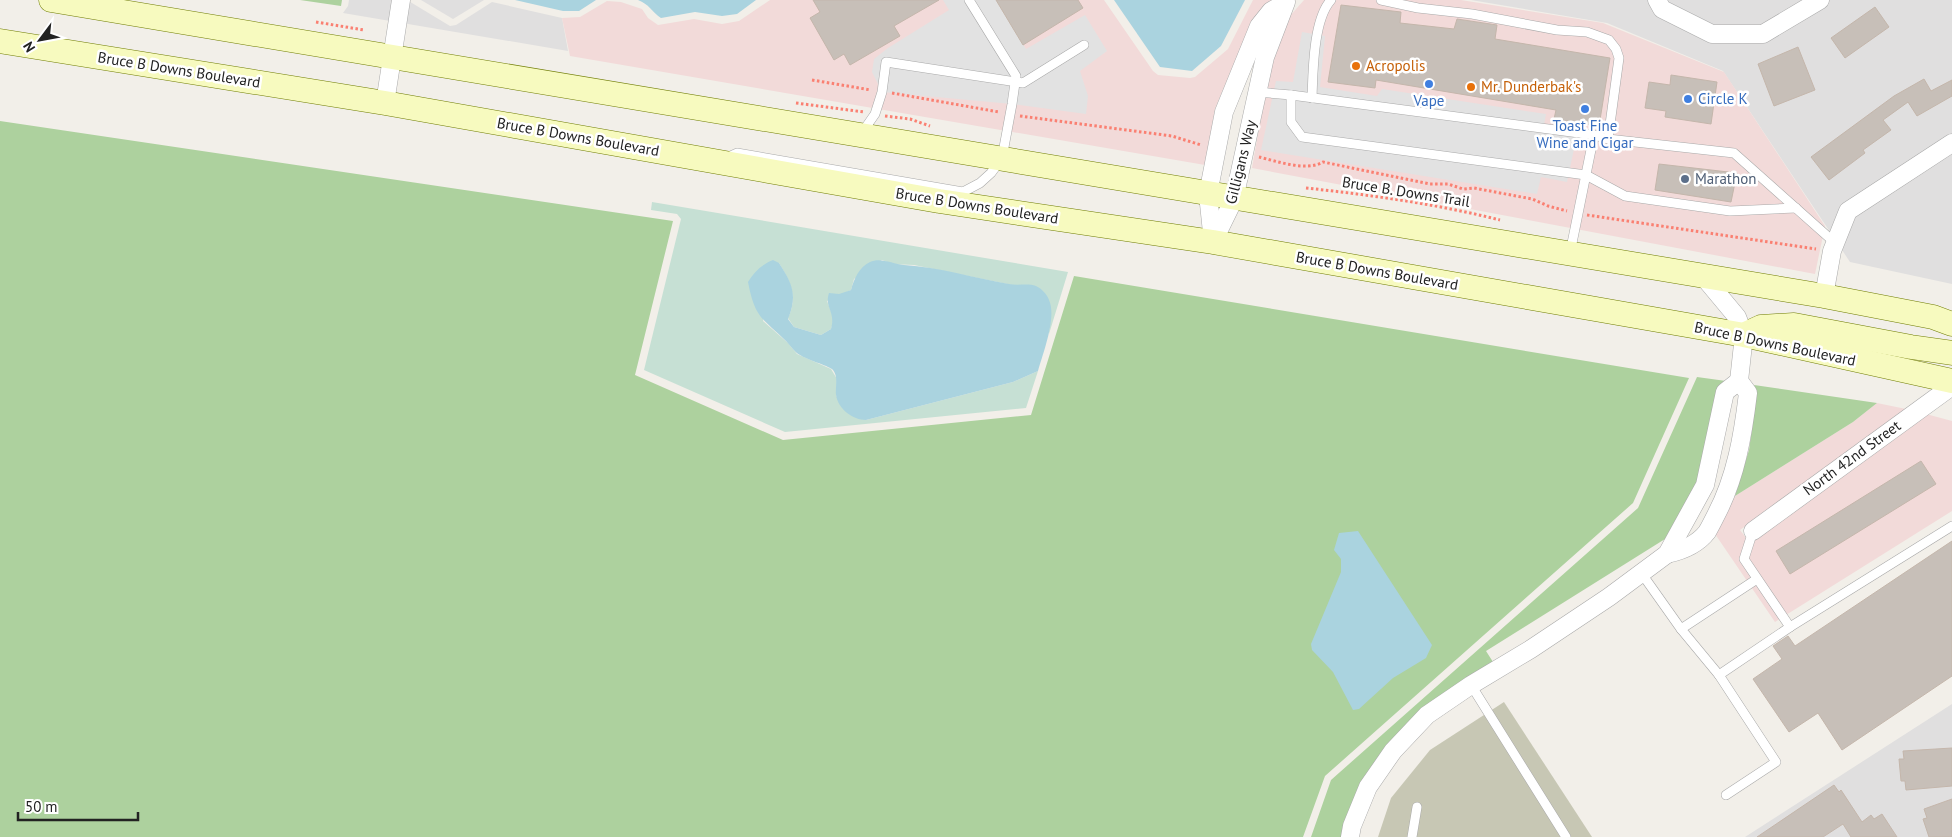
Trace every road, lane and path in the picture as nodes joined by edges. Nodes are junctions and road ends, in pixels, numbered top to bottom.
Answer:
1 (51, 0) edge
2 (401, 0) edge
3 (969, 0) edge
4 (1331, 0) edge
5 (1381, 0) edge
6 (1657, 0) edge
7 (1820, 0) edge
8 (1286, 1) edge
9 (0, 41) edge
10 (1084, 45) dead end
11 (391, 56) junction
12 (812, 80) dead end
13 (1015, 82) junction
14 (882, 92) junction
15 (1257, 92) junction
16 (1292, 95) junction
17 (1312, 98) junction
18 (385, 103) junction
19 (1010, 114) junction
20 (861, 134) junction
21 (1594, 135) junction
22 (1608, 139) junction
23 (1952, 143) edge
24 (1216, 150) junction
25 (1244, 154) junction
26 (1002, 158) junction
27 (719, 162) junction
28 (1586, 175) junction
29 (1303, 188) dead end
30 (1208, 194) junction
31 (1234, 199) junction
32 (1796, 208) junction
33 (1578, 214) junction
34 (1504, 222) dead end
35 (1213, 242) junction
36 (1833, 247) junction
37 (1570, 254) junction
38 (1702, 276) junction
39 (1824, 296) junction
40 (1952, 324) edge
41 (1744, 335) junction
42 (1952, 353) edge
43 (1739, 381) junction
44 (1952, 382) edge
45 (1952, 386) edge
46 (1952, 526) edge
47 (1753, 531) joint
48 (1667, 554) junction
49 (1642, 574) junction
50 (1757, 579) junction
51 (1790, 627) junction
52 (1681, 629) junction
53 (1719, 675) junction
54 (1471, 685) junction
55 (1726, 795) dead end
56 (1417, 807) dead end
57 (1350, 837) edge
58 (1412, 837) edge
59 (1566, 837) edge

1 - 11 main road
2 - 11 street
3 - 13 lane
4 - 17 lane
5 - 22 lane
6 - 7 street
8 - 15 street, Gilligans Way
8 - 24 street, Gilligans Way
9 - 18 main road, Bruce B Downs Boulevard
10 - 13 lane
11 - 18 street
11 - 20 main road
12 - 14 path
13 - 14 lane
13 - 19 lane
14 - 19 path
14 - 20 lane
15 - 16 lane
15 - 25 street, Gilligans Way
16 - 17 lane
16 - 28 lane
17 - 21 lane
18 - 27 main road, Bruce B Downs Boulevard
19 - 24 path
19 - 26 lane
20 - 26 main road
21 - 22 lane
21 - 28 lane
22 - 32 lane
23 - 36 street
24 - 30 street, Gilligans Way
25 - 31 street, Gilligans Way
25 - 33 path
26 - 27 lane
26 - 30 main road
27 - 35 main road, Bruce B Downs Boulevard
28 - 32 lane
28 - 33 lane
29 - 34 path, Bruce B. Downs Trail
30 - 31 main road
30 - 35 street, Gilligans Way
31 - 35 street, Gilligans Way
31 - 37 main road
32 - 36 lane
33 - 36 path
33 - 37 lane
35 - 41 main road, Bruce B Downs Boulevard
36 - 39 street
37 - 38 main road
38 - 39 main road
38 - 41 street
39 - 40 main road
41 - 42 main road
41 - 43 street
41 - 44 main road, Bruce B Downs Boulevard
43 - 48 street
43 - 48 street
45 - 47 street, North 42nd Street
46 - 51 lane
47 - 50 lane
48 - 49 street
49 - 52 lane
49 - 54 street
50 - 51 lane
50 - 52 lane
51 - 53 lane
52 - 53 lane
53 - 55 lane
54 - 57 street
54 - 59 lane
56 - 58 lane

